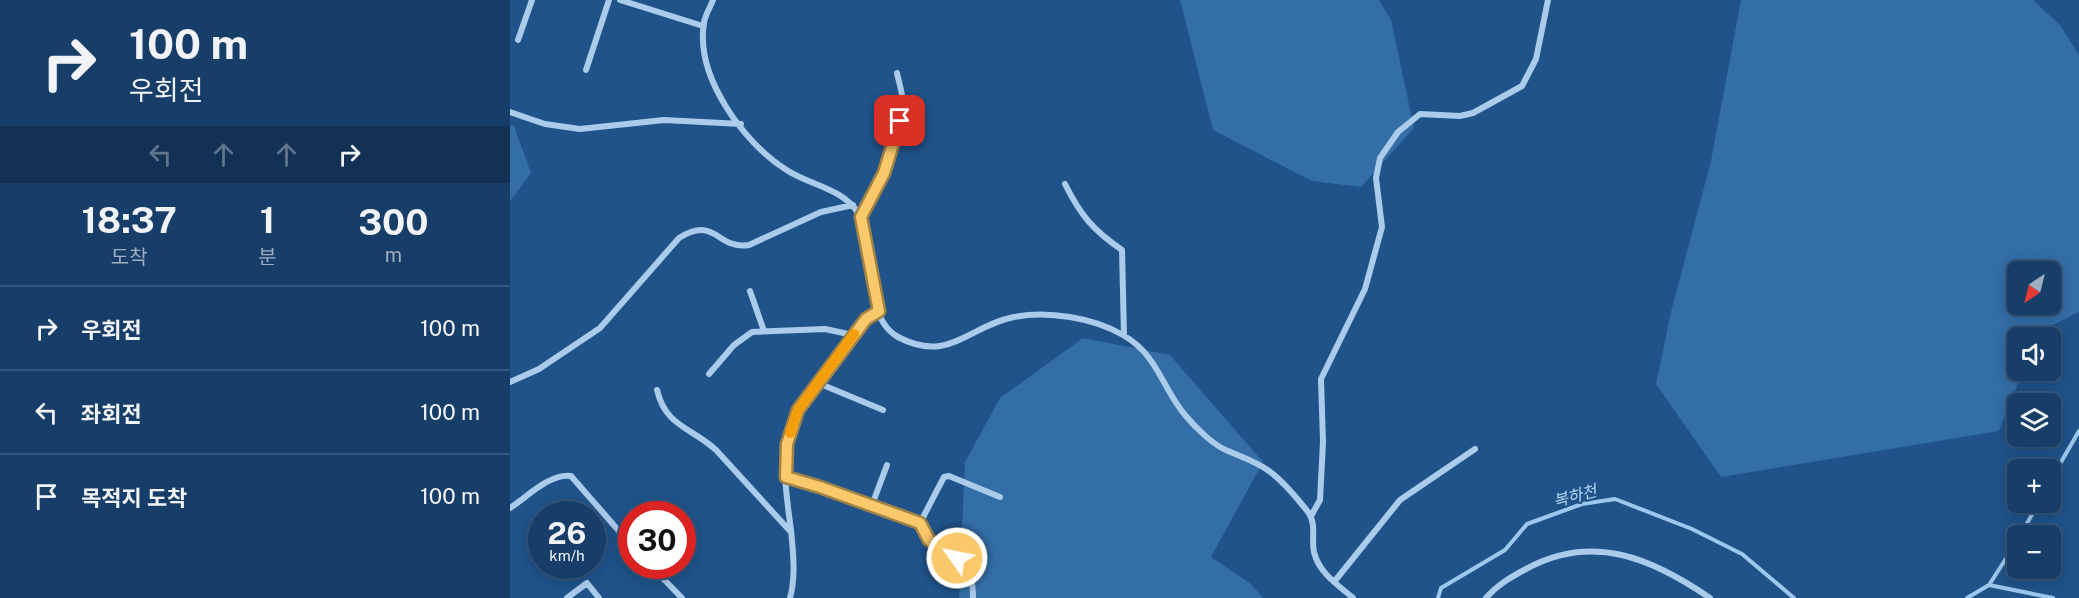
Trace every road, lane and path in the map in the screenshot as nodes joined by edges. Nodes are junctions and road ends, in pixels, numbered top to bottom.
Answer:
1 (532, 0) edge
2 (609, 0) edge
3 (620, 0) edge
4 (713, 0) edge
5 (1548, 0) edge
6 (703, 26) junction
7 (518, 39) dead end
8 (586, 70) dead end
9 (897, 73) dead end
10 (510, 112) edge
11 (741, 124) junction
12 (1065, 184) dead end
13 (853, 205) junction
14 (861, 217) junction
15 (750, 291) dead end
16 (879, 311) junction
17 (764, 331) junction
18 (853, 335) junction
19 (1124, 335) junction
20 (709, 374) dead end
21 (510, 382) edge
22 (818, 383) junction
23 (657, 390) dead end
24 (883, 410) dead end
25 (1475, 449) dead end
26 (887, 465) dead end
27 (786, 477) junction
28 (1000, 497) dead end
29 (872, 505) junction
30 (510, 508) edge
31 (1311, 516) junction
32 (920, 523) junction
33 (618, 530) edge
34 (791, 531) junction
35 (664, 579) edge
36 (1334, 582) junction
37 (567, 598) edge
38 (599, 598) edge
39 (682, 598) edge
40 (790, 598) edge
41 (973, 598) edge
42 (1353, 598) edge
43 (1486, 598) edge
44 (1710, 598) edge

1 - 7 street
2 - 8 street
3 - 6 street
4 - 6 street
5 - 31 street
6 - 11 street
9 - 14 street
10 - 11 street
11 - 13 street
12 - 19 street
13 - 14 street
13 - 21 street
14 - 16 street
15 - 17 street
16 - 18 street
16 - 19 street
17 - 18 street
17 - 20 street
18 - 22 street
19 - 31 street
22 - 24 street
22 - 27 street
23 - 34 street
25 - 36 street
26 - 29 street
27 - 29 street
27 - 34 street
28 - 32 street
29 - 32 street
30 - 33 street
31 - 36 street
32 - 41 street
34 - 40 street
35 - 39 street
36 - 42 street
37 - 38 street
43 - 44 street

